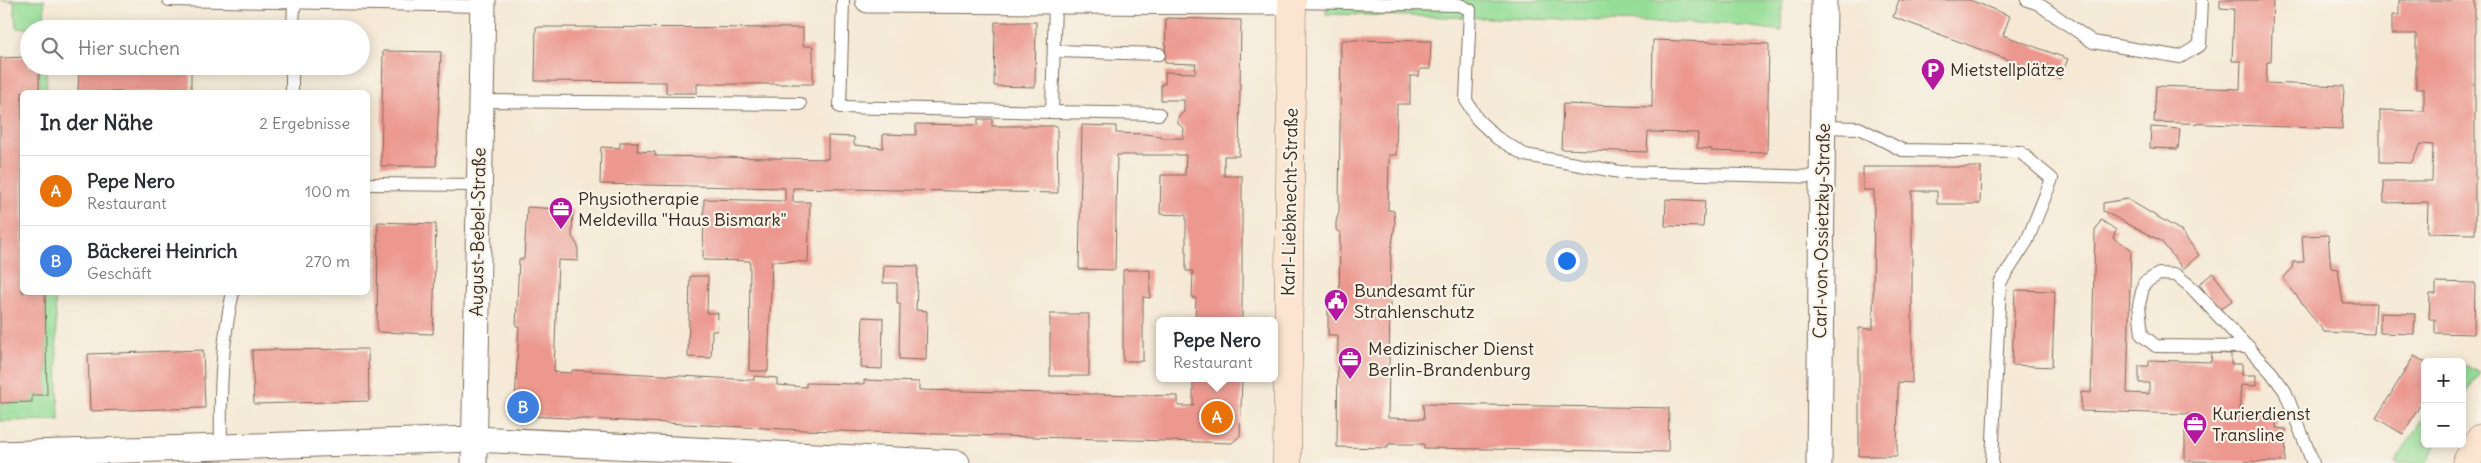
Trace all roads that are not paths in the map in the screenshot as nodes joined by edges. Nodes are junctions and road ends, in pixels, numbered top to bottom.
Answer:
1 (169, 0) edge
2 (843, 0) edge
3 (868, 0) edge
4 (1824, 0) edge
5 (2027, 0) edge
6 (2202, 0) edge
7 (1292, 1) edge
8 (1055, 2) junction
9 (483, 3) edge
10 (294, 4) junction
11 (293, 20) edge
12 (1054, 51) junction
13 (1159, 54) dead end
14 (292, 75) edge
15 (292, 90) edge
16 (481, 101) junction
17 (800, 104) dead end
18 (1052, 112) junction
19 (1159, 114) dead end
20 (1823, 127) junction
21 (1822, 177) junction
22 (370, 184) edge
23 (479, 185) junction
24 (232, 295) edge
25 (2249, 347) junction
26 (2481, 438) edge
27 (221, 447) junction
28 (474, 451) edge
29 (0, 454) edge
30 (93, 457) edge
31 (957, 463) edge
32 (1287, 463) edge
33 (1819, 463) edge
34 (1992, 463) edge
35 (2314, 463) edge
36 (2466, 463) edge

1 - 10 lane
2 - 18 lane
3 - 8 street
4 - 20 street, Carl-von-Ossietzky-Straße
5 - 6 lane
7 - 8 street
7 - 21 lane
7 - 32 main road, Karl-Liebknecht-Straße
8 - 12 lane
9 - 10 lane
9 - 16 street, August-Bebel-Straße
10 - 11 lane
12 - 13 lane
12 - 18 lane
14 - 15 lane
16 - 17 lane
16 - 23 street, August-Bebel-Straße
18 - 19 lane
20 - 21 street, Carl-von-Ossietzky-Straße
20 - 34 lane
21 - 33 street, Carl-von-Ossietzky-Straße
22 - 23 lane
23 - 28 street, August-Bebel-Straße
24 - 27 lane
25 - 25 lane
25 - 35 lane
26 - 36 main road
27 - 28 street
27 - 30 street
28 - 31 street
29 - 30 street

